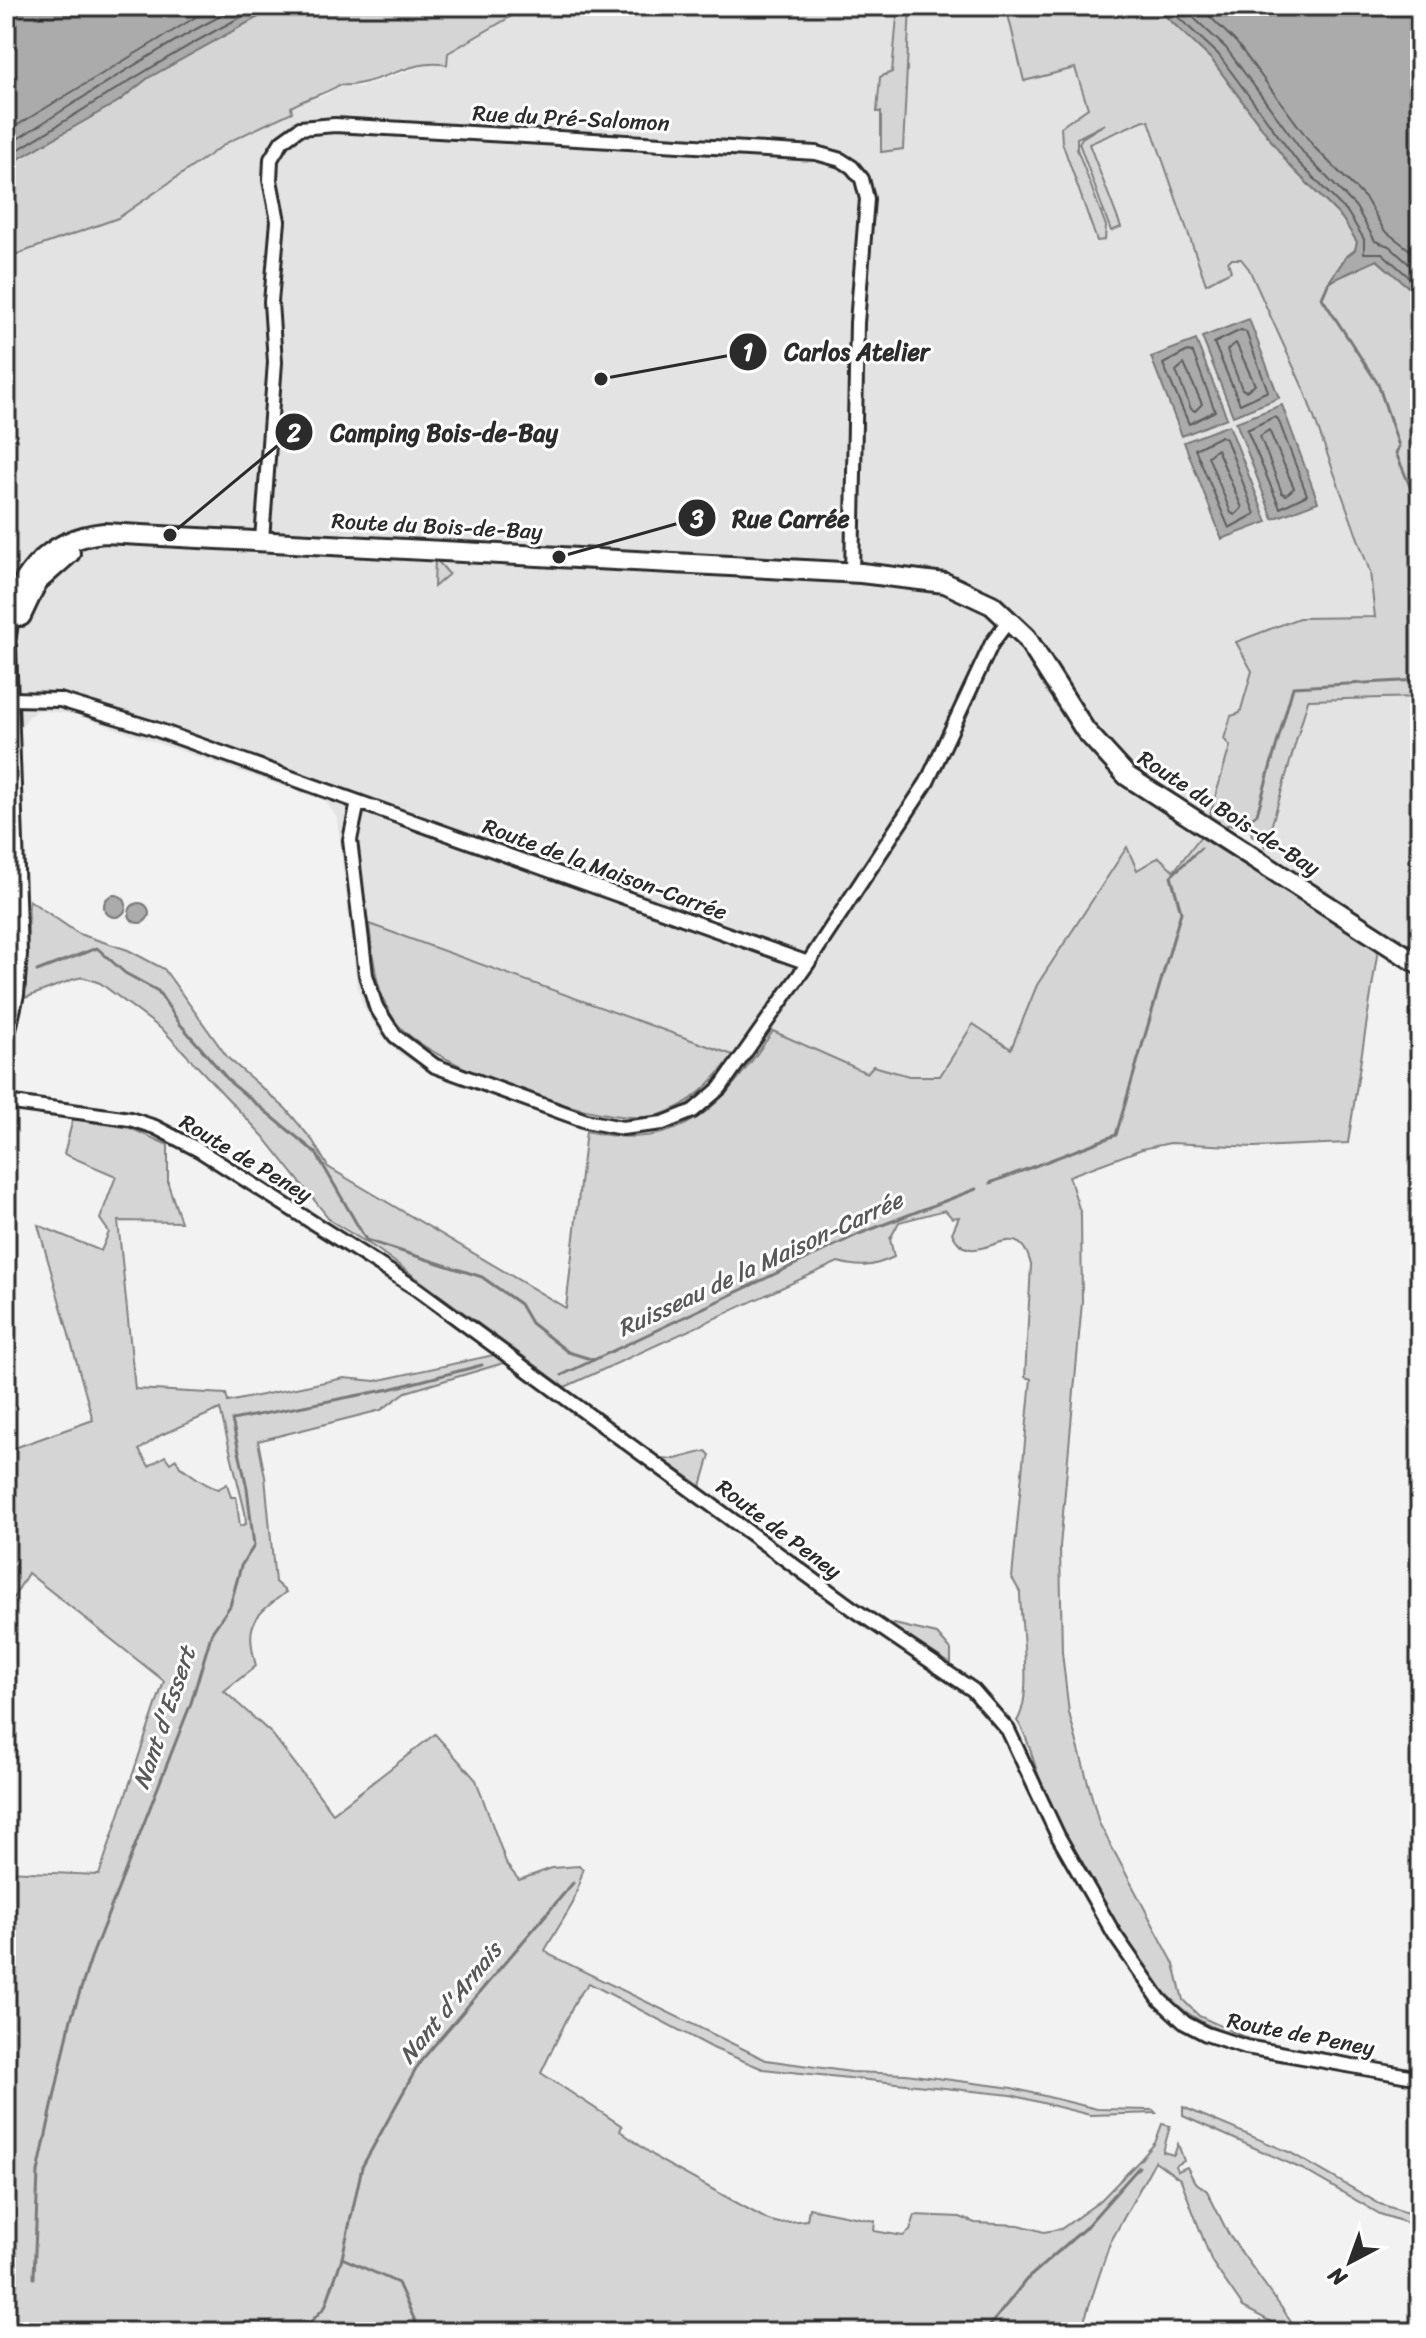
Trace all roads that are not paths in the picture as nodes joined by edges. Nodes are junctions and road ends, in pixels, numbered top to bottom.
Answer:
1 (121, 535) junction
2 (262, 540) junction
3 (852, 573) junction
4 (1010, 619) junction
5 (6, 636) edge
6 (7, 654) edge
7 (9, 699) junction
8 (358, 802) junction
9 (808, 963) junction
10 (1420, 965) edge
11 (6, 1029) edge
12 (6, 1102) edge
13 (1420, 2078) edge

1 - 2 main road, Route du Bois-de-Bay
1 - 5 main road, Route du Bois-de-Bay
1 - 6 main road, Route du Bois-de-Bay
2 - 3 main road, Route du Bois-de-Bay
2 - 3 street, Rue du Pré-Salomon
3 - 4 main road, Route du Bois-de-Bay
4 - 9 street
4 - 10 main road, Route du Bois-de-Bay
6 - 7 main road, Route du Bois-de-Bay
7 - 8 street, Route de la Maison-Carrée
7 - 11 main road, Route du Bois-de-Bay
8 - 9 street, Route de la Maison-Carrée
8 - 9 street
12 - 13 street, Route de Peney

